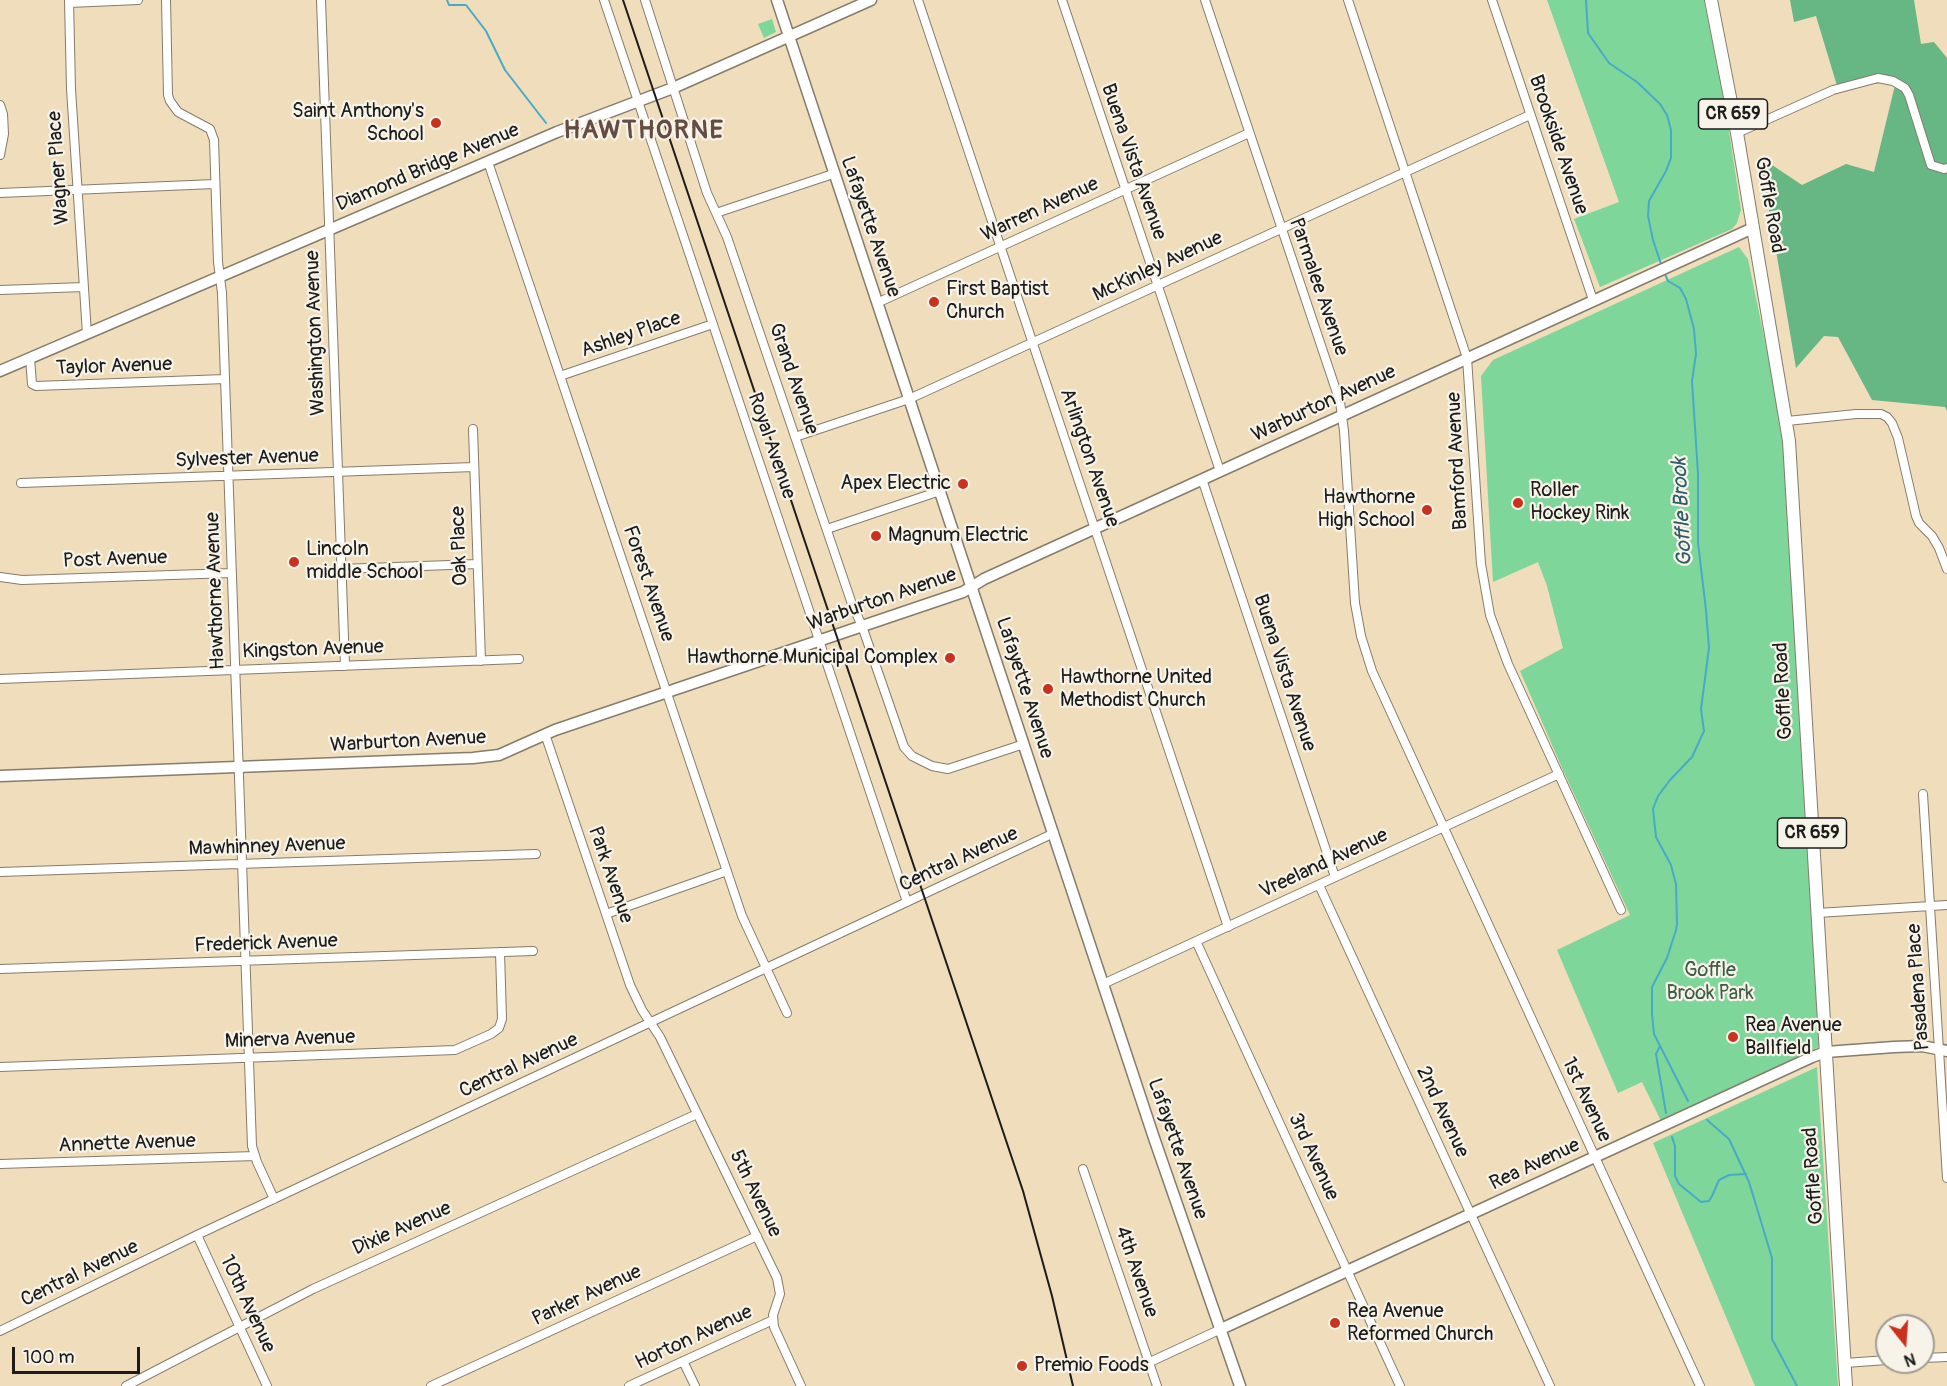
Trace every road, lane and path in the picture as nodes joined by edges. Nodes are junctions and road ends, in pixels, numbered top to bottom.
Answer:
1 (138, 0) edge
2 (166, 0) edge
3 (321, 0) edge
4 (604, 0) edge
5 (645, 0) edge
6 (777, 0) edge
7 (871, 0) edge
8 (918, 0) edge
9 (1062, 0) edge
10 (1205, 0) edge
11 (1348, 0) edge
12 (1492, 0) edge
13 (1711, 0) edge
14 (69, 2) edge
15 (788, 38) junction
16 (673, 88) junction
17 (638, 101) junction
18 (0, 105) edge
19 (1530, 115) junction
20 (1249, 133) junction
21 (1737, 133) junction
22 (0, 155) edge
23 (488, 162) junction
24 (1947, 168) edge
25 (1406, 172) junction
26 (833, 174) junction
27 (215, 184) junction
28 (1125, 189) junction
29 (77, 190) junction
30 (0, 193) edge
31 (716, 213) junction
32 (1753, 228) junction
33 (1282, 229) junction
34 (329, 230) junction
35 (1000, 247) junction
36 (220, 277) junction
37 (1158, 285) junction
38 (84, 287) junction
39 (0, 290) edge
40 (1593, 300) junction
41 (877, 303) junction
42 (713, 324) junction
43 (87, 334) junction
44 (1033, 342) junction
45 (30, 358) junction
46 (1467, 358) junction
47 (0, 371) edge
48 (560, 376) junction
49 (225, 380) junction
50 (909, 399) junction
51 (1343, 415) junction
52 (1787, 421) junction
53 (473, 429) dead end
54 (795, 437) junction
55 (474, 467) junction
56 (1220, 471) junction
57 (338, 472) junction
58 (228, 476) junction
59 (1203, 479) junction
60 (21, 483) dead end
61 (940, 491) junction
62 (1095, 528) junction
63 (826, 530) junction
64 (477, 564) junction
65 (341, 569) junction
66 (1947, 569) edge
67 (232, 573) junction
68 (0, 577) edge
69 (972, 587) junction
70 (862, 626) junction
71 (820, 641) junction
72 (519, 659) dead end
73 (481, 661) junction
74 (345, 666) junction
75 (235, 670) junction
76 (0, 679) edge
77 (667, 692) junction
78 (544, 734) junction
79 (1024, 744) junction
80 (239, 767) junction
81 (1559, 774) junction
82 (0, 776) edge
83 (1923, 794) dead end
84 (1443, 828) junction
85 (1054, 833) junction
86 (536, 854) dead end
87 (242, 864) junction
88 (727, 871) junction
89 (0, 872) edge
90 (1335, 877) junction
91 (1319, 885) junction
92 (907, 902) junction
93 (1947, 905) edge
94 (1930, 906) junction
95 (1621, 910) dead end
96 (1817, 913) junction
97 (606, 914) junction
98 (1228, 927) junction
99 (1196, 942) junction
100 (533, 951) dead end
101 (500, 952) junction
102 (246, 961) junction
103 (0, 969) edge
104 (765, 969) junction
105 (1103, 984) junction
106 (787, 1013) dead end
107 (650, 1023) junction
108 (1943, 1049) edge
109 (1826, 1052) junction
110 (249, 1058) junction
111 (0, 1067) edge
112 (697, 1114) junction
113 (255, 1156) junction
114 (1594, 1157) junction
115 (0, 1164) edge
116 (1083, 1169) dead end
117 (1947, 1178) edge
118 (274, 1199) junction
119 (1471, 1214) junction
120 (197, 1235) junction
121 (757, 1236) junction
122 (1347, 1271) junction
123 (773, 1320) junction
124 (240, 1327) junction
125 (1221, 1329) junction
126 (0, 1331) edge
127 (683, 1361) junction
128 (1875, 1361) edge
129 (1150, 1362) junction
130 (1845, 1363) junction
131 (126, 1386) edge
132 (267, 1386) edge
133 (431, 1386) edge
134 (629, 1386) edge
135 (695, 1386) edge
136 (801, 1386) edge
137 (1157, 1386) edge
138 (1240, 1386) edge
139 (1400, 1386) edge
140 (1550, 1386) edge
141 (1700, 1386) edge
142 (1846, 1386) edge

1 - 14 street
2 - 27 street, Hawthorne Avenue
3 - 34 street, Washington Avenue
4 - 17 street, Royal Avenue
5 - 16 street, Grand Avenue
6 - 15 street, Lafayette Avenue
7 - 15 street, Diamond Bridge Avenue
8 - 35 street, Arlington Avenue
9 - 28 street, Buena Vista Avenue
10 - 20 street, Parmalee Avenue
11 - 25 street, Bamford Avenue
12 - 19 street, Brookside Avenue
13 - 21 main road, Goffle Road / CR 659
14 - 29 street, Wagner Place
15 - 16 street, Diamond Bridge Avenue
15 - 26 street, Lafayette Avenue
16 - 17 street, Diamond Bridge Avenue
16 - 31 street, Grand Avenue
17 - 23 street, Diamond Bridge Avenue
17 - 42 street, Royal Avenue
18 - 22 street
19 - 25 street, McKinley Avenue
19 - 40 street, Brookside Avenue
20 - 28 street, Warren Avenue
20 - 33 street, Parmalee Avenue
21 - 24 street
21 - 32 main road, Goffle Road / CR 659
23 - 34 street, Diamond Bridge Avenue
23 - 48 street, Forest Avenue
25 - 33 street, McKinley Avenue
25 - 46 street, Bamford Avenue
26 - 31 street
26 - 41 street, Lafayette Avenue
27 - 29 street
27 - 36 street, Hawthorne Avenue
28 - 35 street, Warren Avenue
28 - 37 street, Buena Vista Avenue
29 - 30 street
29 - 38 street, Wagner Place
31 - 54 street, Grand Avenue
32 - 40 street, Warburton Avenue
32 - 52 main road, Goffle Road / CR 659
33 - 37 street, McKinley Avenue
33 - 51 street, Parmalee Avenue
34 - 36 street, Diamond Bridge Avenue
34 - 57 street, Washington Avenue
35 - 41 street, Warren Avenue
35 - 44 street, Arlington Avenue
36 - 43 street, Diamond Bridge Avenue
36 - 49 street, Hawthorne Avenue
37 - 44 street, McKinley Avenue
37 - 56 street, Buena Vista Avenue
38 - 39 street
38 - 43 street, Wagner Place
40 - 46 street, Warburton Avenue
41 - 50 street, Lafayette Avenue
42 - 48 street, Ashley Place
42 - 71 street, Royal Avenue
43 - 45 street, Diamond Bridge Avenue
44 - 50 street, McKinley Avenue
44 - 62 street, Arlington Avenue
45 - 47 street, Diamond Bridge Avenue
45 - 49 street, Taylor Avenue
46 - 51 street, Warburton Avenue
46 - 81 street, Bamford Avenue
48 - 77 street, Forest Avenue
49 - 58 street, Hawthorne Avenue
50 - 54 street, McKinley Avenue
50 - 61 street, Lafayette Avenue
51 - 56 street, Warburton Avenue
51 - 84 street, Parmalee Avenue
52 - 66 street
52 - 96 main road, Goffle Road / CR 659
53 - 55 street, Oak Place
54 - 63 street, Grand Avenue
55 - 57 street, Sylvester Avenue
55 - 64 street, Oak Place
56 - 59 street, Warburton Avenue
57 - 58 street, Sylvester Avenue
57 - 65 street, Washington Avenue
58 - 60 street, Sylvester Avenue
58 - 67 street, Hawthorne Avenue
59 - 62 street, Warburton Avenue
59 - 90 street, Buena Vista Avenue
61 - 63 street
61 - 69 street, Lafayette Avenue
62 - 69 street, Warburton Avenue
62 - 98 street, Arlington Avenue
63 - 70 street, Grand Avenue
64 - 65 street
64 - 73 street, Oak Place
65 - 74 street, Washington Avenue
67 - 68 street, Post Avenue
67 - 75 street, Hawthorne Avenue
69 - 70 street, Warburton Avenue
69 - 79 street, Lafayette Avenue
70 - 71 street, Warburton Avenue
70 - 79 street, Grand Avenue
71 - 77 street, Warburton Avenue
71 - 92 street, Royal Avenue
72 - 73 street, Kingston Avenue
73 - 74 street, Kingston Avenue
74 - 75 street, Kingston Avenue
75 - 76 street, Kingston Avenue
75 - 80 street, Hawthorne Avenue
77 - 78 street, Warburton Avenue
77 - 88 street, Forest Avenue
78 - 80 street, Warburton Avenue
78 - 97 street, Park Avenue
79 - 85 street, Lafayette Avenue
80 - 82 street, Warburton Avenue
80 - 87 street, Hawthorne Avenue
81 - 84 street, Vreeland Avenue
81 - 95 street, Bamford Avenue
83 - 94 street, Pasadena Place
84 - 90 street, Vreeland Avenue
84 - 114 street, 1st Avenue
85 - 92 street, Central Avenue
85 - 105 street, Lafayette Avenue
86 - 87 street, Mawhinney Avenue
87 - 89 street, Mawhinney Avenue
87 - 102 street, Hawthorne Avenue
88 - 97 street
88 - 104 street, Forest Avenue
90 - 91 street, Vreeland Avenue
91 - 98 street, Vreeland Avenue
91 - 119 street, 2nd Avenue
92 - 104 street, Central Avenue
93 - 94 street
94 - 96 street
94 - 108 street, Pasadena Place
96 - 109 main road, Goffle Road / CR 659
97 - 107 street, Park Avenue
98 - 99 street, Vreeland Avenue
99 - 105 street, Vreeland Avenue
99 - 122 street, 3rd Avenue
100 - 101 street, Frederick Avenue
101 - 102 street, Frederick Avenue
101 - 110 street, Minerva Avenue
102 - 103 street, Frederick Avenue
102 - 110 street, Hawthorne Avenue
104 - 106 street, Forest Avenue
104 - 107 street, Central Avenue
105 - 125 street, Lafayette Avenue
107 - 112 street, 5th Avenue
107 - 118 street, Central Avenue
108 - 109 street, Rea Avenue
108 - 117 street, Pasadena Place
109 - 114 street, Rea Avenue
109 - 130 main road, Goffle Road / CR 659
110 - 111 street, Minerva Avenue
110 - 113 street, Hawthorne Avenue
112 - 121 street, 5th Avenue
112 - 124 street, Dixie Avenue
113 - 115 street, Annette Avenue
113 - 118 street, Hawthorne Avenue
114 - 119 street, Rea Avenue
114 - 141 street, 1st Avenue
116 - 129 street, 4th Avenue
118 - 120 street, Central Avenue
119 - 122 street, Rea Avenue
119 - 140 street, 2nd Avenue
120 - 124 street, 10th Avenue
120 - 126 street, Central Avenue
121 - 123 street, 5th Avenue
121 - 133 street, Parker Avenue
122 - 125 street, Rea Avenue
122 - 139 street, 3rd Avenue
123 - 127 street, Horton Avenue
123 - 136 street
124 - 131 street, Dixie Avenue
124 - 132 street, 10th Avenue
125 - 129 street, Rea Avenue
125 - 138 street, Lafayette Avenue
127 - 134 street, Horton Avenue
127 - 135 street
128 - 130 street
129 - 137 street, 4th Avenue
130 - 142 main road, Goffle Road / CR 659

